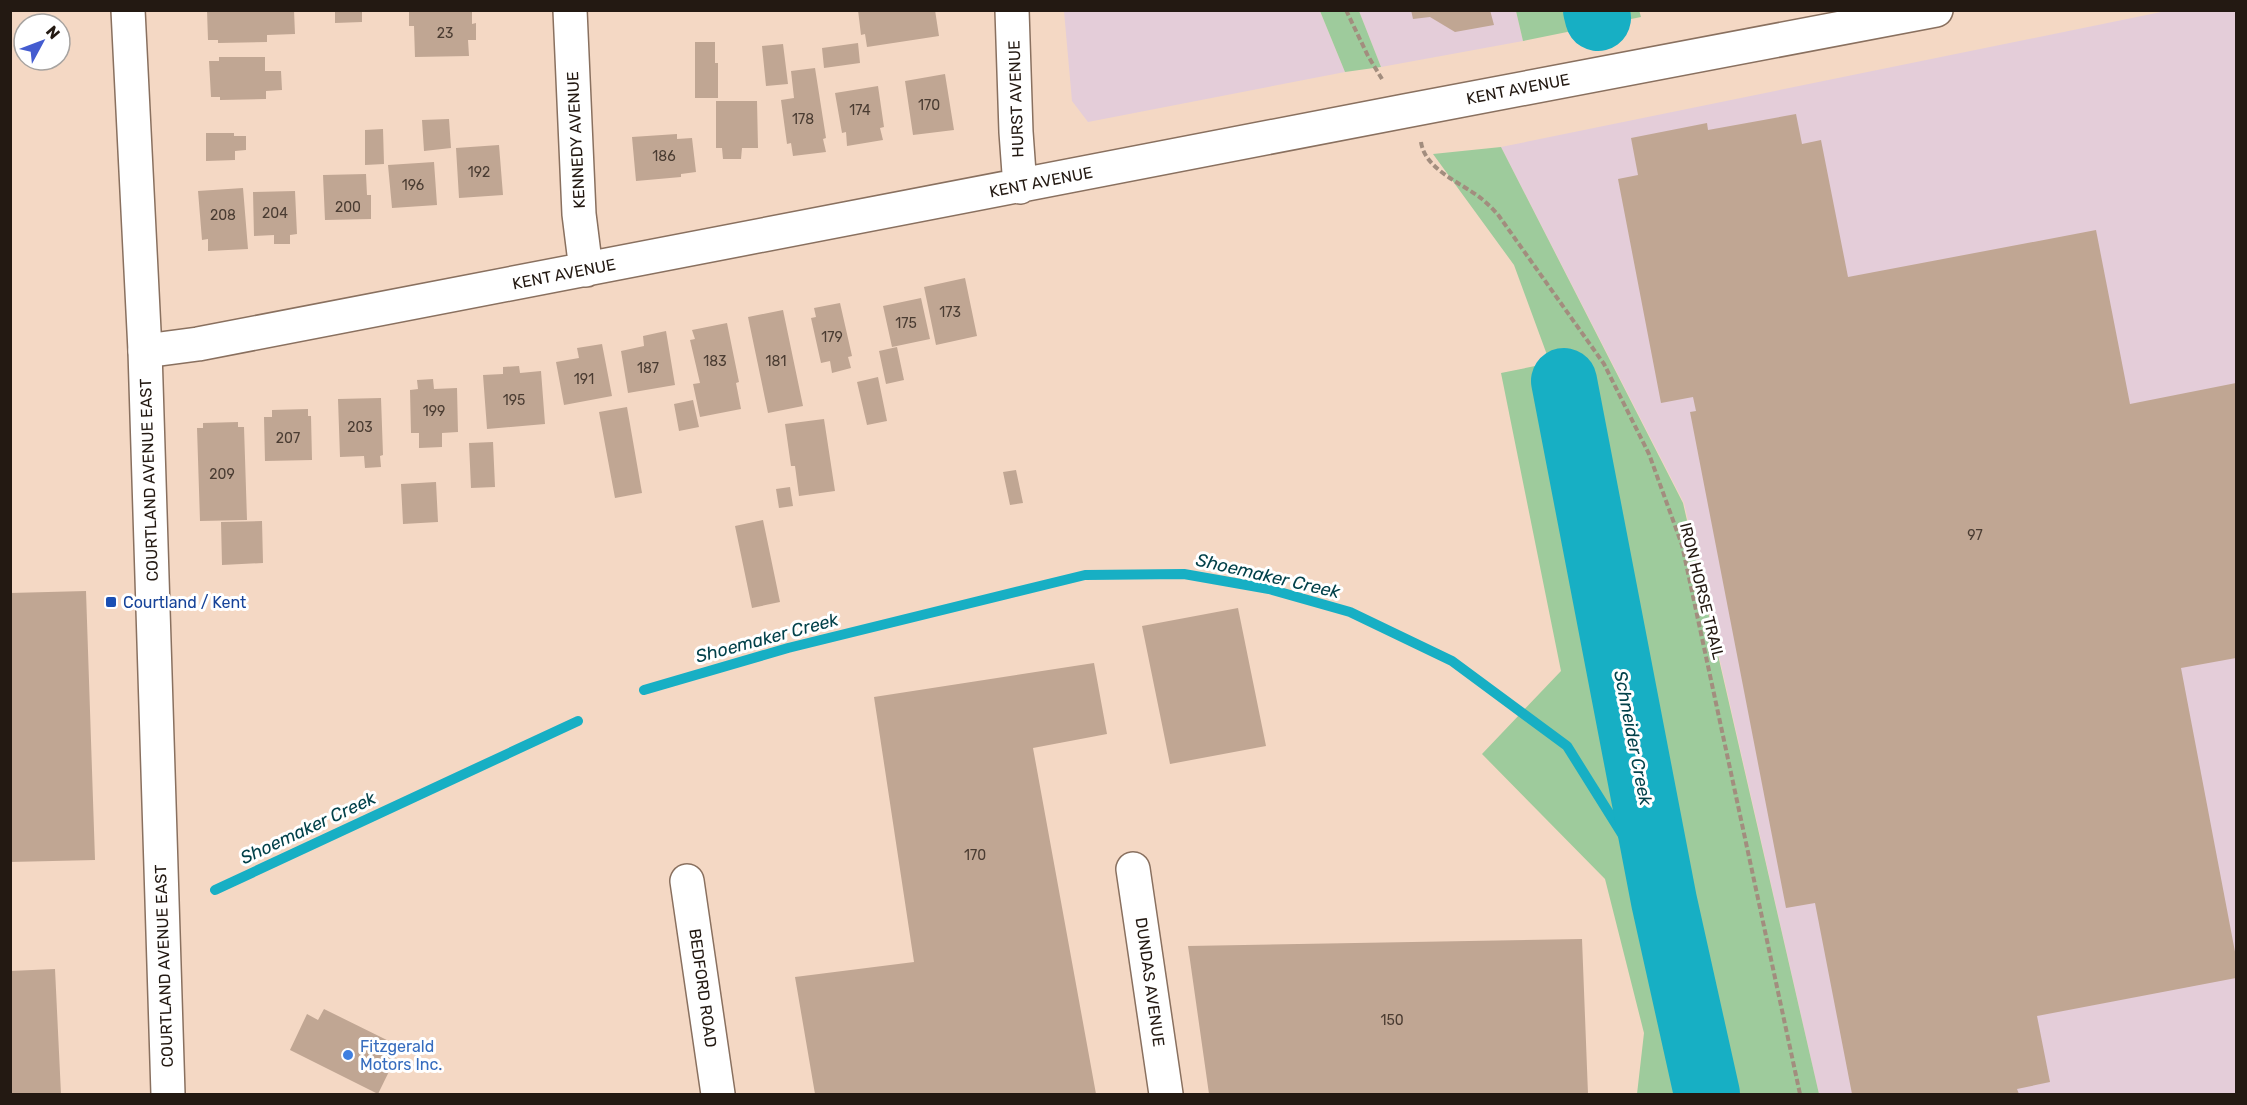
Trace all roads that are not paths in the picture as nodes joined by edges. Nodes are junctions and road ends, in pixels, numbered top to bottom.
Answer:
1 (128, 10) edge
2 (570, 10) edge
3 (1012, 10) edge
4 (1936, 10) edge
5 (1020, 187) junction
6 (586, 270) junction
7 (145, 351) junction
8 (1133, 869) dead end
9 (687, 881) dead end
10 (168, 1095) edge
11 (718, 1095) edge
12 (1166, 1095) edge

1 - 7 street, COURTLAND AVENUE EAST
2 - 6 street, KENNEDY AVENUE
3 - 5 street, HURST AVENUE
4 - 5 street, KENT AVENUE
5 - 6 street, KENT AVENUE
6 - 7 street, KENT AVENUE
7 - 10 street, COURTLAND AVENUE EAST
8 - 12 street, DUNDAS AVENUE
9 - 11 street, BEDFORD ROAD

